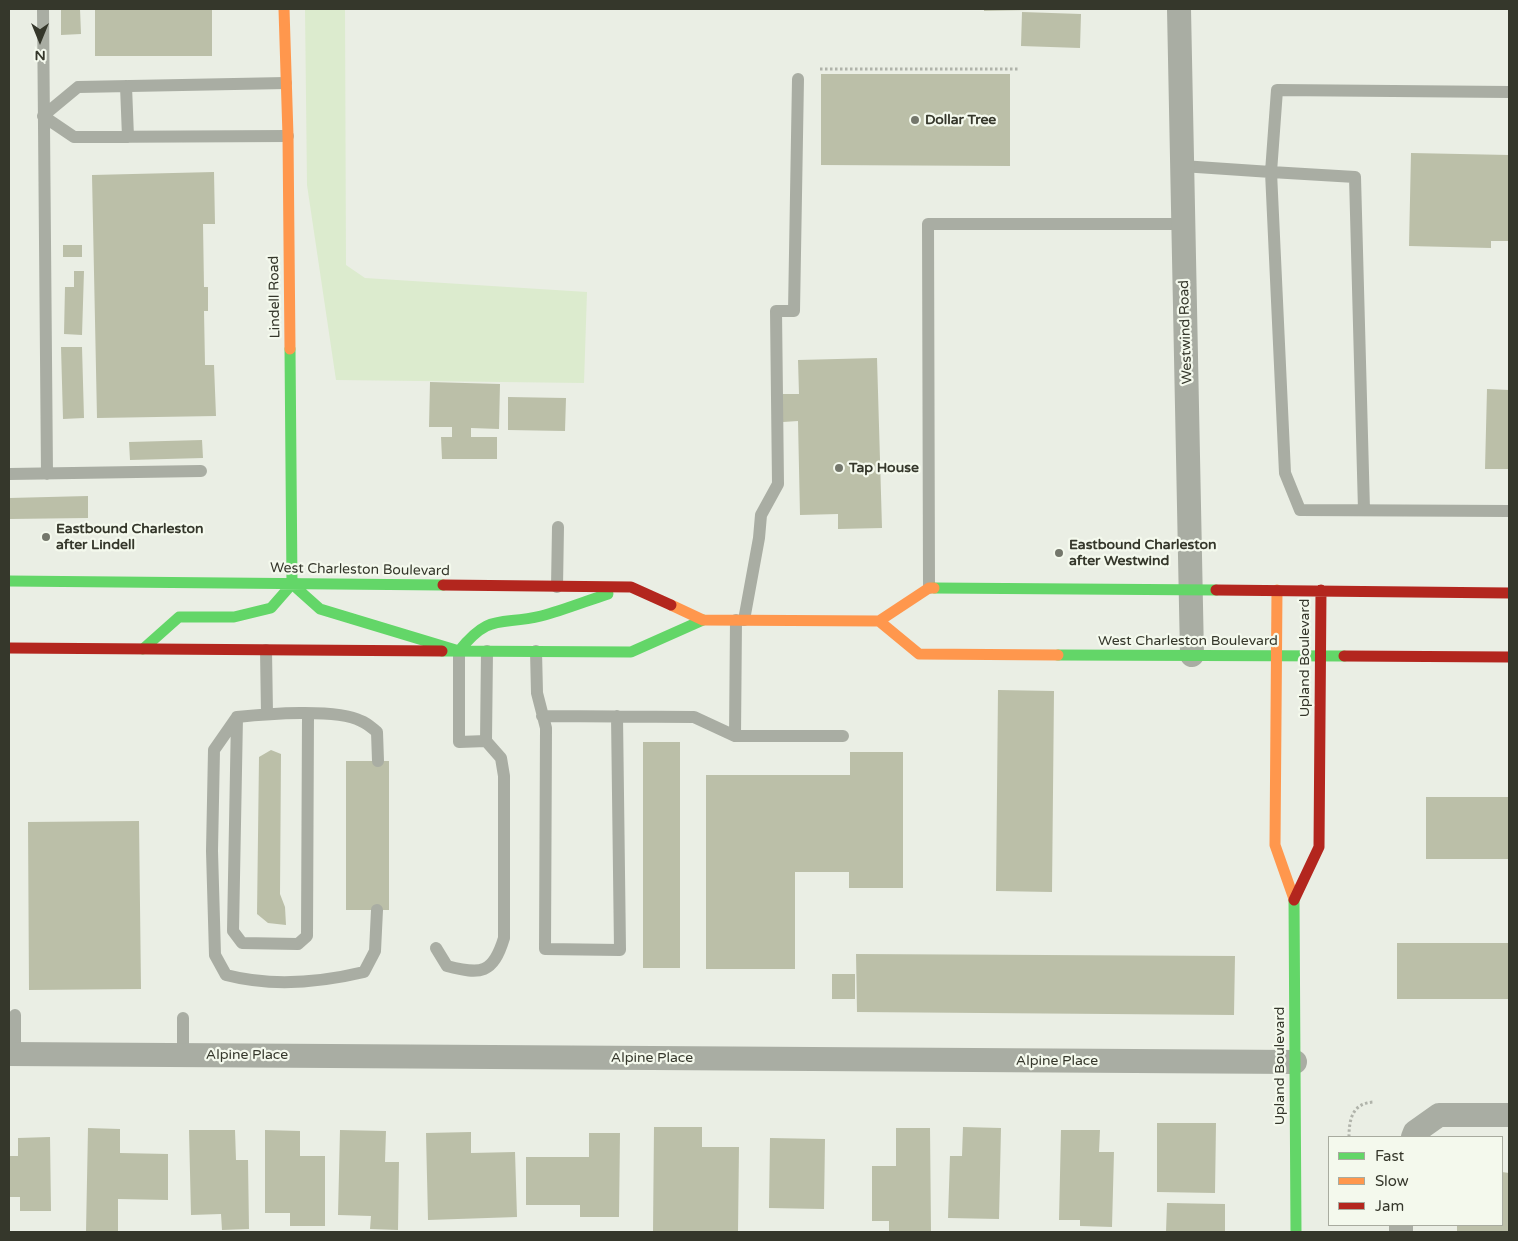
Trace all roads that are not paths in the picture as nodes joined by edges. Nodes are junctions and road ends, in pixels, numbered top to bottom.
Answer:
1 (43, 9) edge
2 (284, 9) edge
3 (1179, 9) edge
4 (798, 79) dead end
5 (286, 83) junction
6 (126, 86) junction
7 (1509, 92) edge
8 (43, 116) junction
9 (128, 136) junction
10 (288, 136) junction
11 (1182, 166) junction
12 (1271, 172) junction
13 (1182, 224) junction
14 (201, 471) dead end
15 (9, 474) edge
16 (47, 474) junction
17 (1364, 510) junction
18 (1509, 511) edge
19 (558, 527) dead end
20 (9, 581) edge
21 (292, 584) junction
22 (557, 586) junction
23 (631, 587) junction
24 (929, 588) junction
25 (1192, 589) junction
26 (1277, 590) junction
27 (1321, 590) junction
28 (1509, 593) edge
29 (703, 620) junction
30 (740, 620) junction
31 (879, 621) junction
32 (9, 648) edge
33 (143, 649) junction
34 (266, 650) junction
35 (459, 651) junction
36 (487, 651) junction
37 (536, 652) junction
38 (1192, 655) junction
39 (1278, 656) junction
40 (1321, 656) junction
41 (1509, 657) edge
42 (267, 714) junction
43 (308, 714) junction
44 (542, 716) junction
45 (617, 716) junction
46 (236, 718) junction
47 (734, 736) junction
48 (843, 736) dead end
49 (486, 741) junction
50 (378, 761) dead end
51 (1294, 900) junction
52 (377, 910) dead end
53 (436, 948) dead end
54 (15, 1015) dead end
55 (183, 1018) dead end
56 (12, 1054) edge
57 (183, 1055) junction
58 (1295, 1062) junction
59 (1509, 1115) edge
60 (1413, 1136) edge
61 (1296, 1232) edge

1 - 8 lane
2 - 5 main road, Lindell Road
3 - 11 street, Westwind Road
4 - 30 lane
5 - 6 lane
5 - 10 main road, Lindell Road
6 - 8 lane
6 - 9 lane
7 - 12 lane
8 - 9 lane
8 - 16 lane
9 - 10 lane
10 - 21 main road, Lindell Road
11 - 12 lane
11 - 13 street, Westwind Road
12 - 17 lane
12 - 17 lane
13 - 24 lane
13 - 25 street, Westwind Road
14 - 16 lane
15 - 16 lane
17 - 18 lane
19 - 22 lane
20 - 21 main road, West Charleston Boulevard
21 - 22 main road, West Charleston Boulevard
21 - 33 main road
21 - 35 main road
22 - 23 main road, West Charleston Boulevard
23 - 29 main road, West Charleston Boulevard
23 - 35 main road
24 - 25 main road
24 - 31 main road
25 - 26 main road
25 - 38 street, Westwind Road
26 - 27 main road
26 - 39 main road, Upland Boulevard
27 - 28 main road
27 - 40 main road, Upland Boulevard
29 - 30 main road, West Charleston Boulevard
29 - 37 main road, West Charleston Boulevard
30 - 31 main road, West Charleston Boulevard
30 - 47 lane
31 - 38 main road, West Charleston Boulevard
32 - 33 main road, West Charleston Boulevard
33 - 34 main road, West Charleston Boulevard
34 - 35 main road, West Charleston Boulevard
34 - 42 lane
35 - 36 main road, West Charleston Boulevard
35 - 49 lane
36 - 37 main road, West Charleston Boulevard
36 - 49 lane
37 - 44 lane
38 - 39 main road, West Charleston Boulevard
39 - 40 main road, West Charleston Boulevard
39 - 51 main road, Upland Boulevard
40 - 41 main road, West Charleston Boulevard
40 - 51 main road, Upland Boulevard
42 - 43 lane
42 - 46 lane
43 - 46 lane
43 - 50 lane
44 - 45 lane
44 - 45 lane
45 - 47 lane
46 - 52 lane
47 - 48 lane
49 - 53 lane
51 - 58 main road, Upland Boulevard
54 - 56 lane
55 - 57 lane
56 - 57 street, Alpine Place
57 - 58 street, Alpine Place
58 - 61 main road, Upland Boulevard
59 - 60 street

